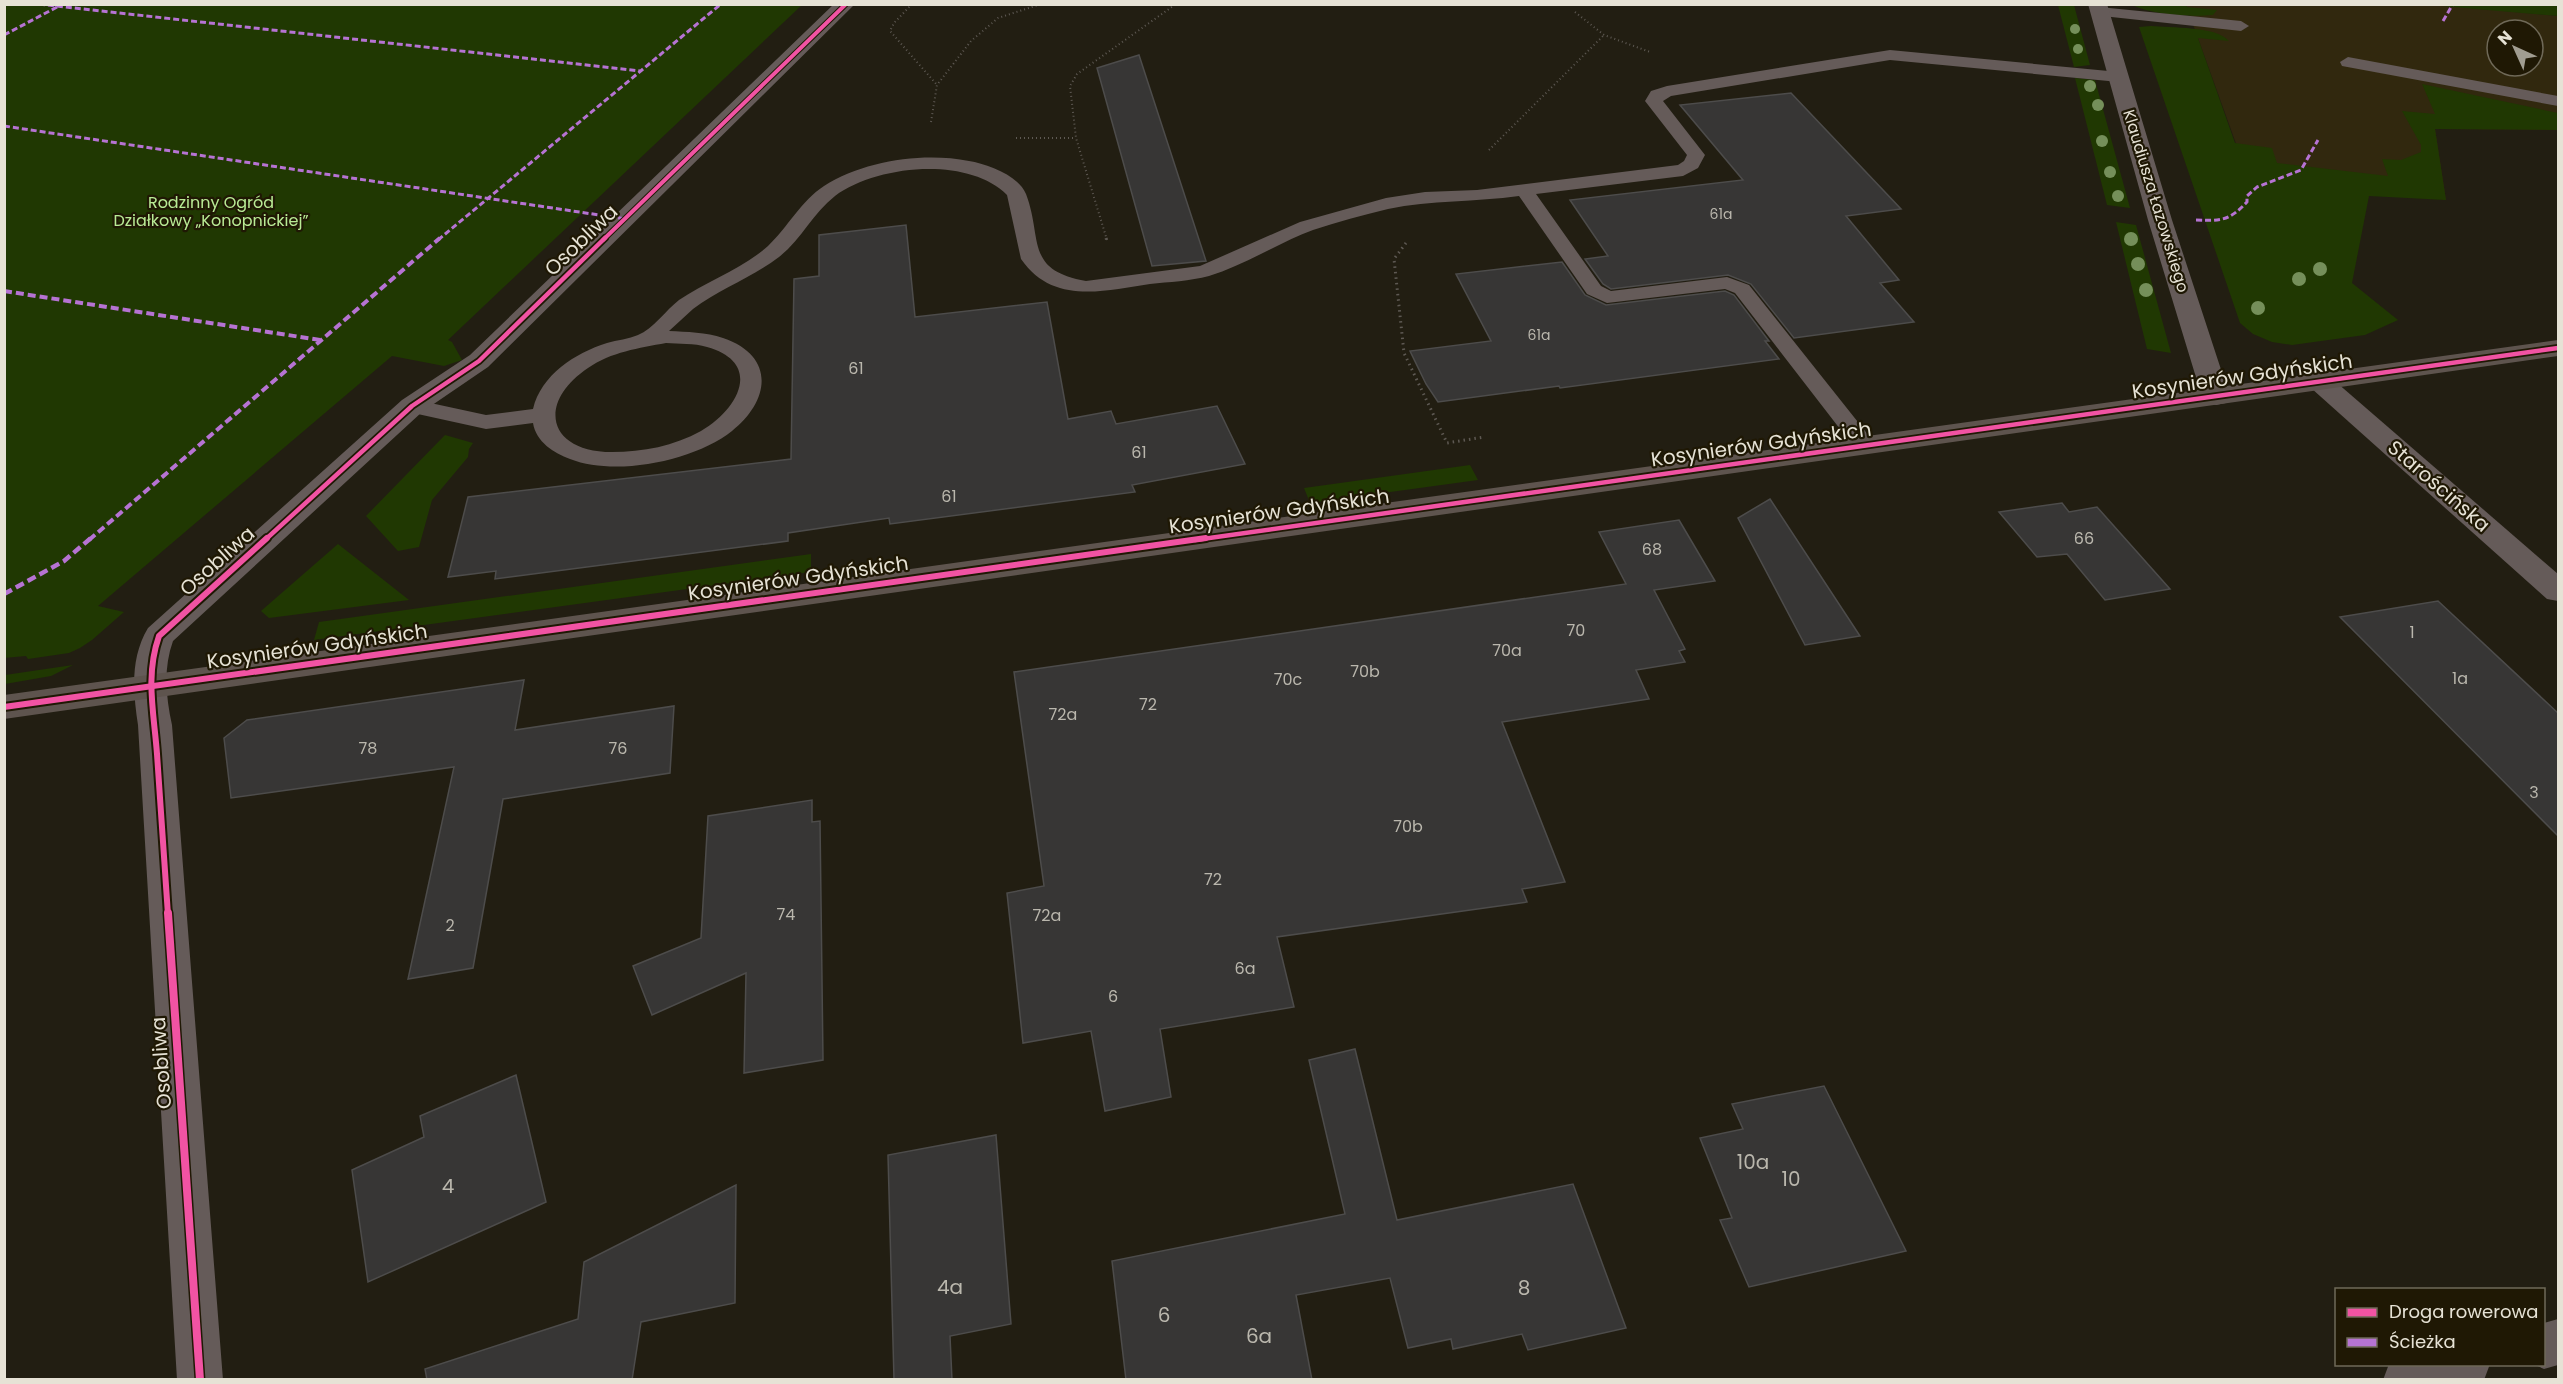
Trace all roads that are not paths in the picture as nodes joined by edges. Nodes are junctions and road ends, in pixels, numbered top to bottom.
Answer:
1 (846, 4) edge
2 (2098, 8) edge
3 (2241, 26) dead end
4 (2348, 62) dead end
5 (2119, 77) junction
6 (2559, 101) edge
7 (1524, 190) junction
8 (645, 340) junction
9 (2559, 348) edge
10 (2320, 382) junction
11 (2216, 397) junction
12 (412, 406) junction
13 (543, 415) junction
14 (1865, 446) junction
15 (2559, 591) edge
16 (148, 687) junction
17 (4, 707) edge
18 (2463, 1366) edge
19 (200, 1380) edge
20 (2406, 1380) edge

1 - 12 street, Osobliwa
2 - 3 lane
2 - 5 street, Klaudiusza Łazowskiego
4 - 6 lane
5 - 7 lane
5 - 11 street, Klaudiusza Łazowskiego
7 - 8 lane
7 - 14 lane
8 - 13 lane
8 - 13 lane
9 - 10 street, Kosynierów Gdyńskich
10 - 11 street, Kosynierów Gdyńskich
10 - 15 street, Starościńska
11 - 14 street, Kosynierów Gdyńskich
12 - 13 lane
12 - 16 street, Osobliwa
14 - 16 street, Kosynierów Gdyńskich
16 - 17 street, Kosynierów Gdyńskich
16 - 19 street, Osobliwa
18 - 20 street

